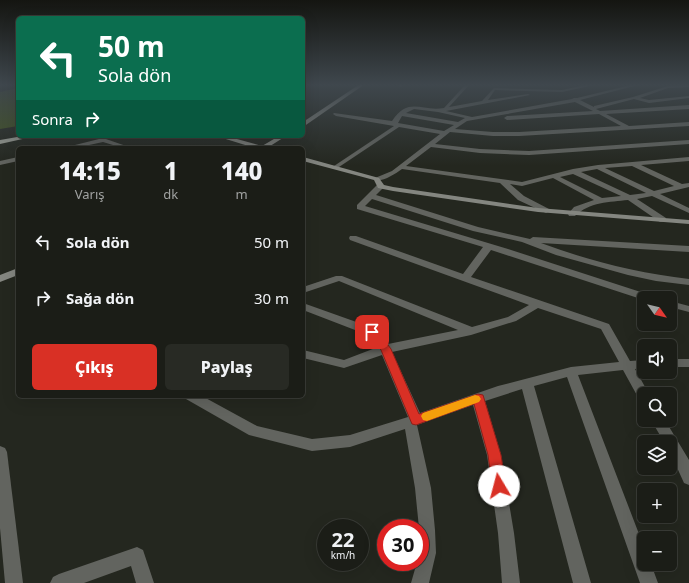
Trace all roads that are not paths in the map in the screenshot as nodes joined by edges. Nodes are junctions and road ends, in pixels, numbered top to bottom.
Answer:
1 (323, 111) edge
2 (405, 111) edge
3 (443, 111) edge
4 (514, 111) edge
5 (616, 111) edge
6 (600, 112) junction
7 (336, 114) dead end
8 (400, 114) junction
9 (482, 117) junction
10 (473, 119) junction
11 (305, 124) edge
12 (396, 124) junction
13 (459, 124) junction
14 (689, 124) edge
15 (627, 127) junction
16 (447, 132) junction
17 (16, 134) edge
18 (0, 137) edge
19 (21, 138) edge
20 (226, 138) edge
21 (280, 138) edge
22 (0, 142) edge
23 (689, 142) edge
24 (430, 145) junction
25 (75, 146) edge
26 (122, 146) edge
27 (255, 146) edge
28 (266, 146) edge
29 (16, 159) edge
30 (689, 159) edge
31 (305, 160) edge
32 (0, 163) edge
33 (633, 164) junction
34 (401, 167) junction
35 (598, 167) junction
36 (334, 168) junction
37 (573, 171) junction
38 (554, 176) junction
39 (379, 182) junction
40 (503, 182) junction
41 (689, 185) edge
42 (680, 186) junction
43 (689, 190) edge
44 (653, 193) junction
45 (370, 196) junction
46 (626, 196) junction
47 (601, 201) junction
48 (689, 210) edge
49 (546, 211) junction
50 (572, 214) junction
51 (663, 220) junction
52 (689, 222) edge
53 (353, 238) dead end
54 (525, 240) junction
55 (489, 246) junction
56 (689, 249) edge
57 (16, 272) edge
58 (464, 278) junction
59 (0, 279) edge
60 (689, 282) edge
61 (305, 289) edge
62 (637, 294) edge
63 (537, 304) junction
64 (677, 306) edge
65 (305, 307) edge
66 (689, 309) edge
67 (471, 331) junction
68 (385, 349) junction
69 (305, 354) edge
70 (689, 362) edge
71 (677, 363) edge
72 (637, 364) edge
73 (626, 365) junction
74 (571, 371) junction
75 (527, 383) junction
76 (639, 387) edge
77 (195, 398) edge
78 (478, 398) junction
79 (413, 421) junction
80 (663, 427) edge
81 (0, 452) edge
82 (685, 458) edge
83 (689, 478) edge
84 (14, 583) edge
85 (59, 583) edge
86 (145, 583) edge
87 (420, 583) edge
88 (511, 583) edge
89 (582, 583) edge
90 (650, 583) edge

1 - 11 street
2 - 8 street
3 - 10 street
4 - 9 street
5 - 6 street
6 - 9 street
6 - 15 street
7 - 12 street
8 - 12 street
8 - 13 street
9 - 10 street
10 - 13 street
12 - 16 street
12 - 36 street
13 - 16 street
14 - 15 street
15 - 16 street
16 - 24 street
17 - 18 main road
19 - 22 main road
20 - 27 street
21 - 28 street
23 - 24 street
24 - 34 street
25 - 26 street
29 - 32 street
30 - 33 street
31 - 36 street
33 - 35 street
33 - 42 street
34 - 39 street
34 - 40 street
35 - 37 street
35 - 44 street
36 - 39 street
37 - 38 street
37 - 46 street
38 - 40 street
38 - 47 street
39 - 45 street
39 - 49 street
40 - 49 street
41 - 42 street
42 - 43 street
42 - 44 street
44 - 46 street
44 - 48 street
45 - 54 street
45 - 55 street
46 - 47 street
46 - 51 street
47 - 50 street
49 - 50 street
50 - 51 street
51 - 52 street
53 - 58 street
54 - 56 street
54 - 60 street
55 - 58 street
55 - 62 street
57 - 59 street
58 - 63 street
61 - 67 street
63 - 67 street
63 - 73 street
64 - 66 street
65 - 68 street
67 - 68 street
68 - 69 street
68 - 79 street
70 - 71 street
72 - 73 street
73 - 74 street
73 - 76 street
74 - 75 street
74 - 90 street
75 - 78 street
75 - 89 street
77 - 79 street
78 - 79 street
78 - 88 street
79 - 87 street
80 - 82 street
81 - 84 street
82 - 83 street
85 - 86 street

